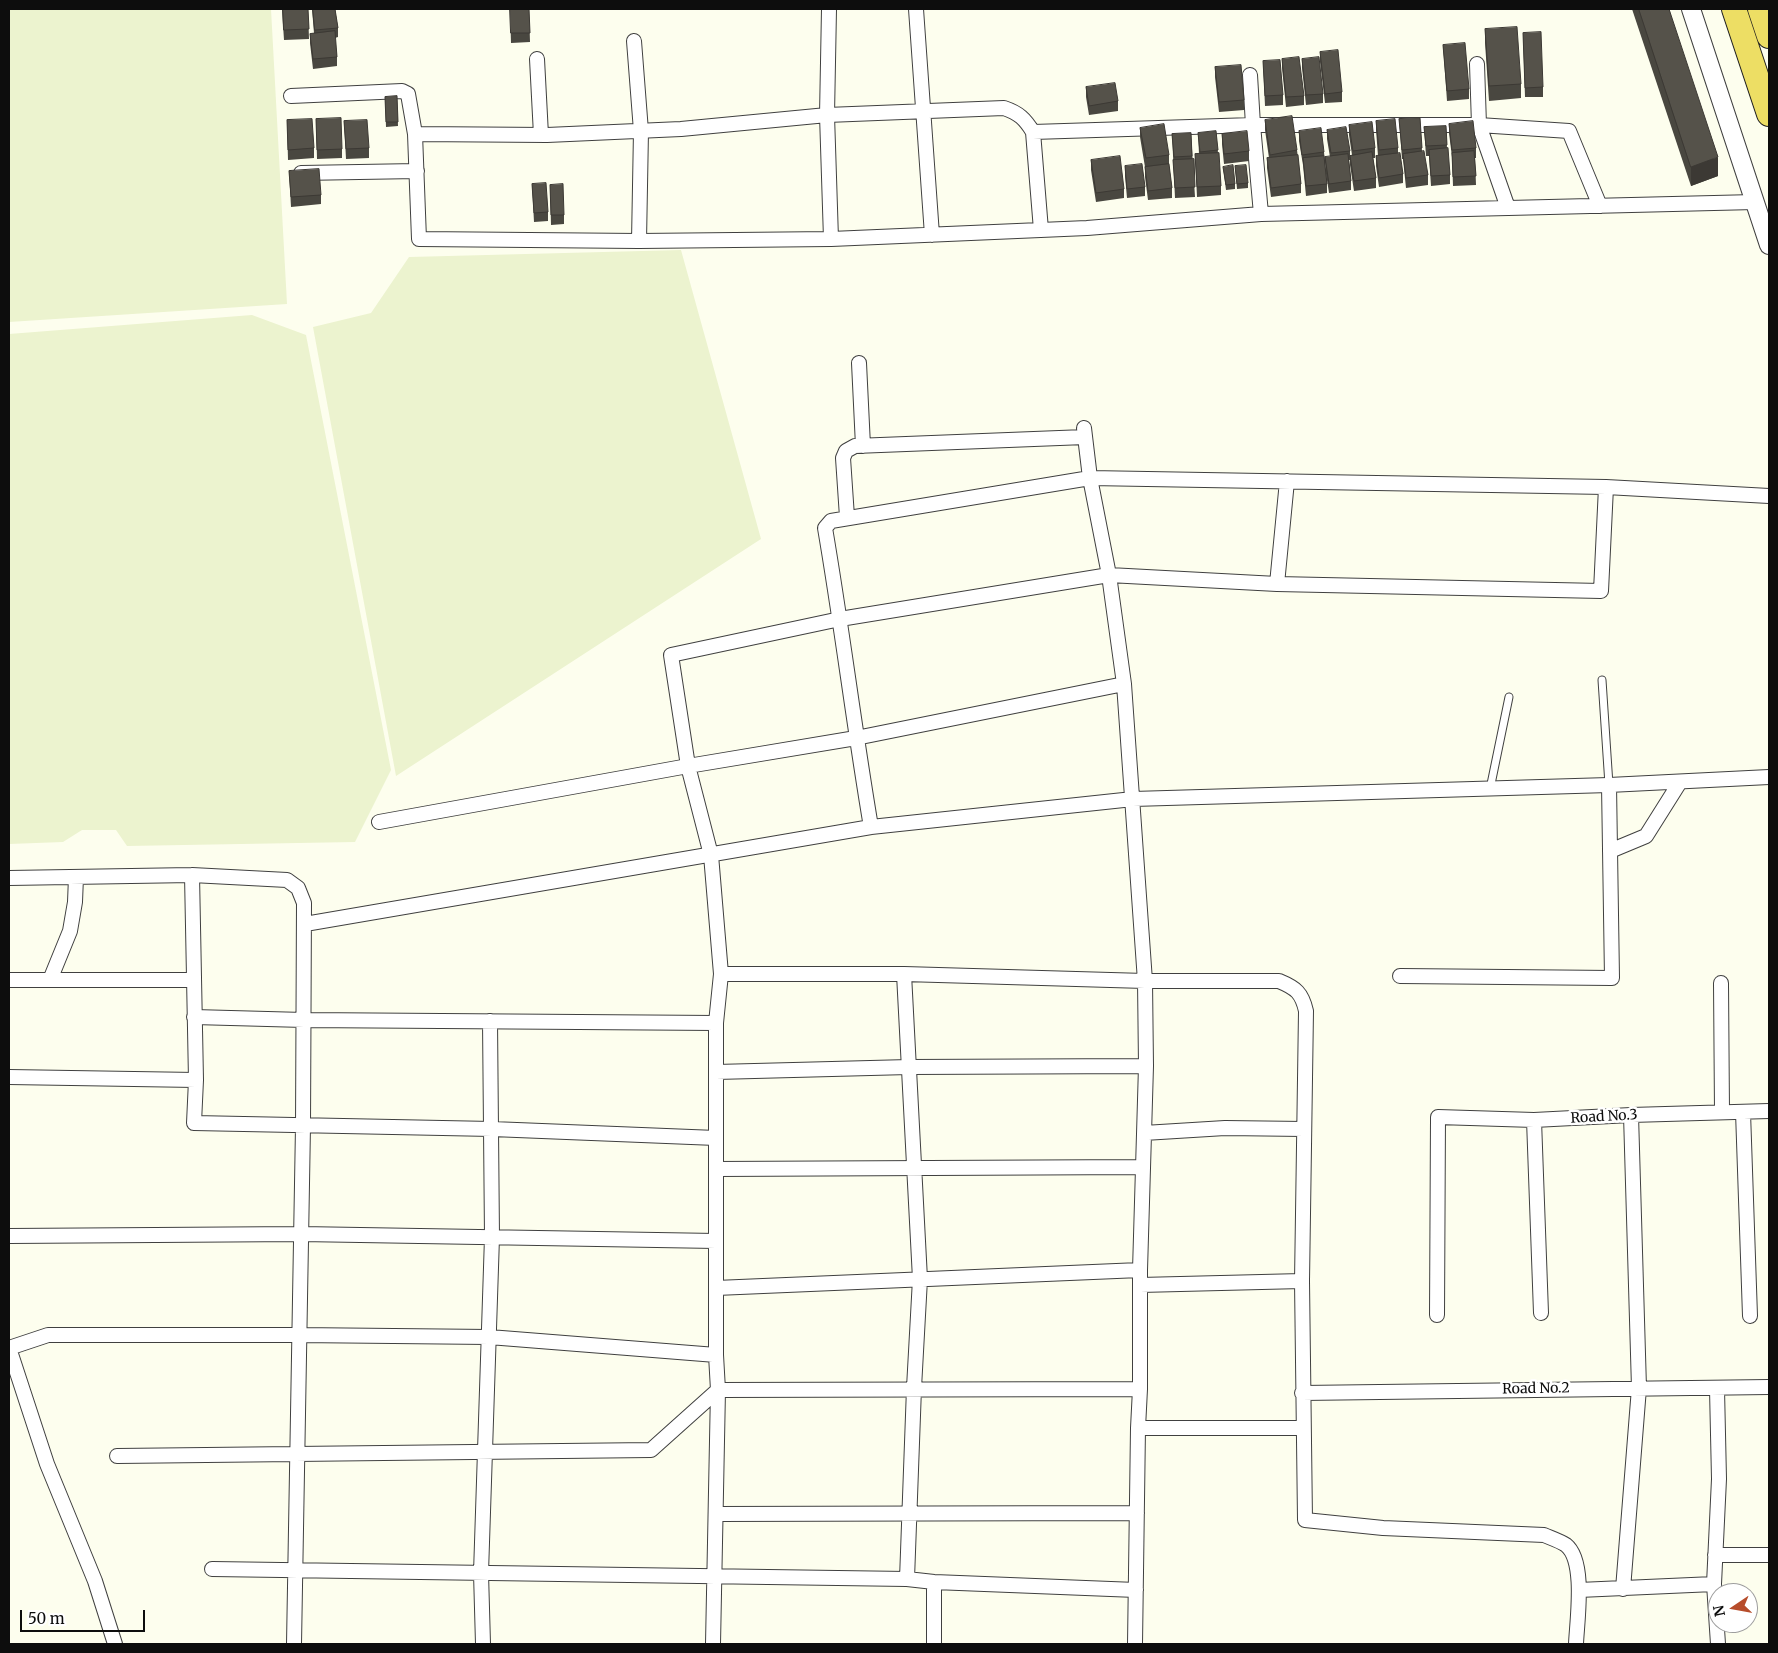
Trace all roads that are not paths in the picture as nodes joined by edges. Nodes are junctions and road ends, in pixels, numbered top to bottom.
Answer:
1 (829, 9) edge
2 (916, 9) edge
3 (1691, 9) edge
4 (1734, 9) edge
5 (1760, 9) edge
6 (1769, 36) edge
7 (634, 40) dead end
8 (537, 59) dead end
9 (1477, 64) dead end
10 (1250, 75) dead end
11 (291, 96) dead end
12 (923, 110) junction
13 (828, 114) junction
14 (1769, 114) edge
15 (1253, 125) junction
16 (1479, 125) junction
17 (641, 130) junction
18 (1033, 132) junction
19 (415, 134) junction
20 (541, 134) junction
21 (417, 171) junction
22 (301, 173) edge
23 (1755, 202) junction
24 (1600, 206) junction
25 (1508, 208) junction
26 (1261, 214) junction
27 (1042, 230) junction
28 (932, 235) junction
29 (831, 239) junction
30 (639, 241) junction
31 (1769, 245) edge
32 (860, 363) dead end
33 (863, 446) junction
34 (1090, 478) junction
35 (1287, 481) junction
36 (1606, 487) junction
37 (1769, 496) edge
38 (847, 518) junction
39 (1109, 575) junction
40 (1278, 584) junction
41 (840, 619) junction
42 (1602, 680) dead end
43 (1124, 684) junction
44 (1509, 697) dead end
45 (856, 738) junction
46 (688, 766) junction
47 (1769, 777) edge
48 (1680, 782) junction
49 (1609, 786) junction
50 (1490, 789) junction
51 (1133, 799) junction
52 (380, 822) dead end
53 (871, 827) junction
54 (1610, 851) junction
55 (710, 855) junction
56 (192, 875) junction
57 (76, 877) junction
58 (9, 878) edge
59 (304, 924) junction
60 (721, 974) junction
61 (904, 974) junction
62 (1400, 976) dead end
63 (9, 980) edge
64 (50, 980) junction
65 (193, 980) junction
66 (1145, 981) junction
67 (1721, 983) dead end
68 (194, 1017) junction
69 (304, 1020) junction
70 (490, 1021) junction
71 (716, 1023) junction
72 (1146, 1066) junction
73 (909, 1067) junction
74 (716, 1072) junction
75 (9, 1078) edge
76 (196, 1080) junction
77 (1769, 1111) edge
78 (1722, 1112) junction
79 (1743, 1112) junction
80 (1631, 1115) junction
81 (1534, 1120) junction
82 (302, 1126) junction
83 (492, 1129) junction
84 (1304, 1129) junction
85 (1144, 1133) junction
86 (716, 1138) junction
87 (1143, 1167) junction
88 (914, 1168) junction
89 (716, 1169) junction
90 (301, 1234) junction
91 (9, 1236) edge
92 (492, 1237) junction
93 (716, 1241) junction
94 (1140, 1270) junction
95 (920, 1279) junction
96 (1302, 1281) junction
97 (1140, 1285) junction
98 (716, 1288) junction
99 (1541, 1313) dead end
100 (1437, 1315) dead end
101 (1750, 1316) dead end
102 (298, 1335) junction
103 (489, 1337) junction
104 (716, 1355) junction
105 (1769, 1387) edge
106 (914, 1388) junction
107 (1639, 1388) junction
108 (1140, 1389) junction
109 (1717, 1389) junction
110 (718, 1390) junction
111 (1302, 1393) junction
112 (1138, 1428) junction
113 (1303, 1428) junction
114 (484, 1452) junction
115 (297, 1454) junction
116 (117, 1456) dead end
117 (910, 1513) junction
118 (1137, 1513) junction
119 (716, 1514) junction
120 (1715, 1555) junction
121 (1769, 1555) edge
122 (212, 1569) dead end
123 (296, 1570) junction
124 (481, 1573) junction
125 (715, 1576) junction
126 (907, 1579) junction
127 (934, 1582) junction
128 (1714, 1583) edge
129 (1708, 1584) edge
130 (1623, 1589) junction
131 (1136, 1590) junction
132 (1579, 1590) junction
133 (115, 1644) edge
134 (294, 1644) edge
135 (483, 1644) edge
136 (713, 1644) edge
137 (934, 1644) edge
138 (1135, 1644) edge
139 (1576, 1644) edge

1 - 13 street
2 - 12 street
3 - 23 street
4 - 14 highway
5 - 6 highway
7 - 17 street
8 - 20 street
9 - 16 street
10 - 15 street
11 - 19 street
12 - 13 street
12 - 18 street
12 - 28 street
13 - 17 street
13 - 29 street
15 - 16 street
15 - 18 street
15 - 26 street
16 - 24 street
16 - 25 street
17 - 20 street
17 - 30 street
18 - 27 street
19 - 20 street
19 - 21 street
21 - 22 street
21 - 30 street
23 - 24 street
23 - 31 street
24 - 25 street
25 - 26 street
26 - 27 street
27 - 28 street
28 - 29 street
29 - 30 street
32 - 33 street
33 - 34 street
33 - 38 street
34 - 35 street
34 - 38 street
34 - 39 street
35 - 36 street
35 - 40 street
36 - 37 street
36 - 40 street
38 - 41 street
39 - 40 street
39 - 41 street
39 - 43 street
41 - 45 street
41 - 46 street
42 - 49 lane
43 - 45 street
43 - 51 street
44 - 50 lane
45 - 46 street
45 - 53 street
46 - 52 street
46 - 55 street
47 - 48 street
48 - 49 street
48 - 54 street
49 - 50 street
49 - 54 street
50 - 51 street
51 - 53 street
51 - 66 street
53 - 55 street
54 - 62 street
55 - 59 street
55 - 60 street
56 - 57 street
56 - 59 street
56 - 65 street
57 - 58 street
57 - 64 street
59 - 69 street
60 - 61 street
60 - 71 street
61 - 66 street
61 - 73 street
63 - 64 street
64 - 65 street
65 - 68 street
66 - 72 street
66 - 84 street
67 - 78 street
68 - 69 street
68 - 76 street
69 - 70 street
69 - 82 street
70 - 71 street
70 - 83 street
71 - 74 street
72 - 73 street
72 - 85 street
73 - 74 street
73 - 88 street
74 - 86 street
75 - 76 street
76 - 82 street
77 - 79 street, Road No.3
78 - 79 street, Road No.3
78 - 80 street, Road No.3
79 - 101 street
80 - 81 street, Road No.3
80 - 107 street
81 - 99 street
81 - 100 street, Road No.3
82 - 83 street
82 - 90 street
83 - 86 street
83 - 92 street
84 - 85 street
84 - 96 street
85 - 87 street
86 - 89 street
87 - 88 street
87 - 94 street
88 - 89 street
88 - 95 street
89 - 93 street
90 - 91 street
90 - 92 street
90 - 102 street
92 - 93 street
92 - 103 street
93 - 98 street
94 - 95 street
94 - 97 street
95 - 98 street
95 - 106 street
96 - 97 street
96 - 111 street
97 - 108 street
98 - 104 street
102 - 103 street
102 - 115 street
102 - 133 street
103 - 104 street
103 - 114 street
104 - 110 street
105 - 109 street, Road No.2
106 - 108 street
106 - 110 street
106 - 117 street
107 - 109 street, Road No.2
107 - 111 street, Road No.2
107 - 130 street
108 - 112 street
109 - 120 street
110 - 114 street
110 - 119 street
111 - 113 street
112 - 113 street
112 - 118 street
113 - 132 street
114 - 115 street
114 - 124 street
115 - 116 street
115 - 123 street
117 - 118 street
117 - 119 street
117 - 126 street
118 - 131 street
119 - 125 street
120 - 121 street
120 - 128 street
122 - 123 street
123 - 124 street
123 - 134 street
124 - 125 street
124 - 135 street
125 - 126 street
125 - 136 street
126 - 127 street
127 - 131 street
127 - 137 street
129 - 130 street
130 - 132 street
131 - 138 street
132 - 139 street

